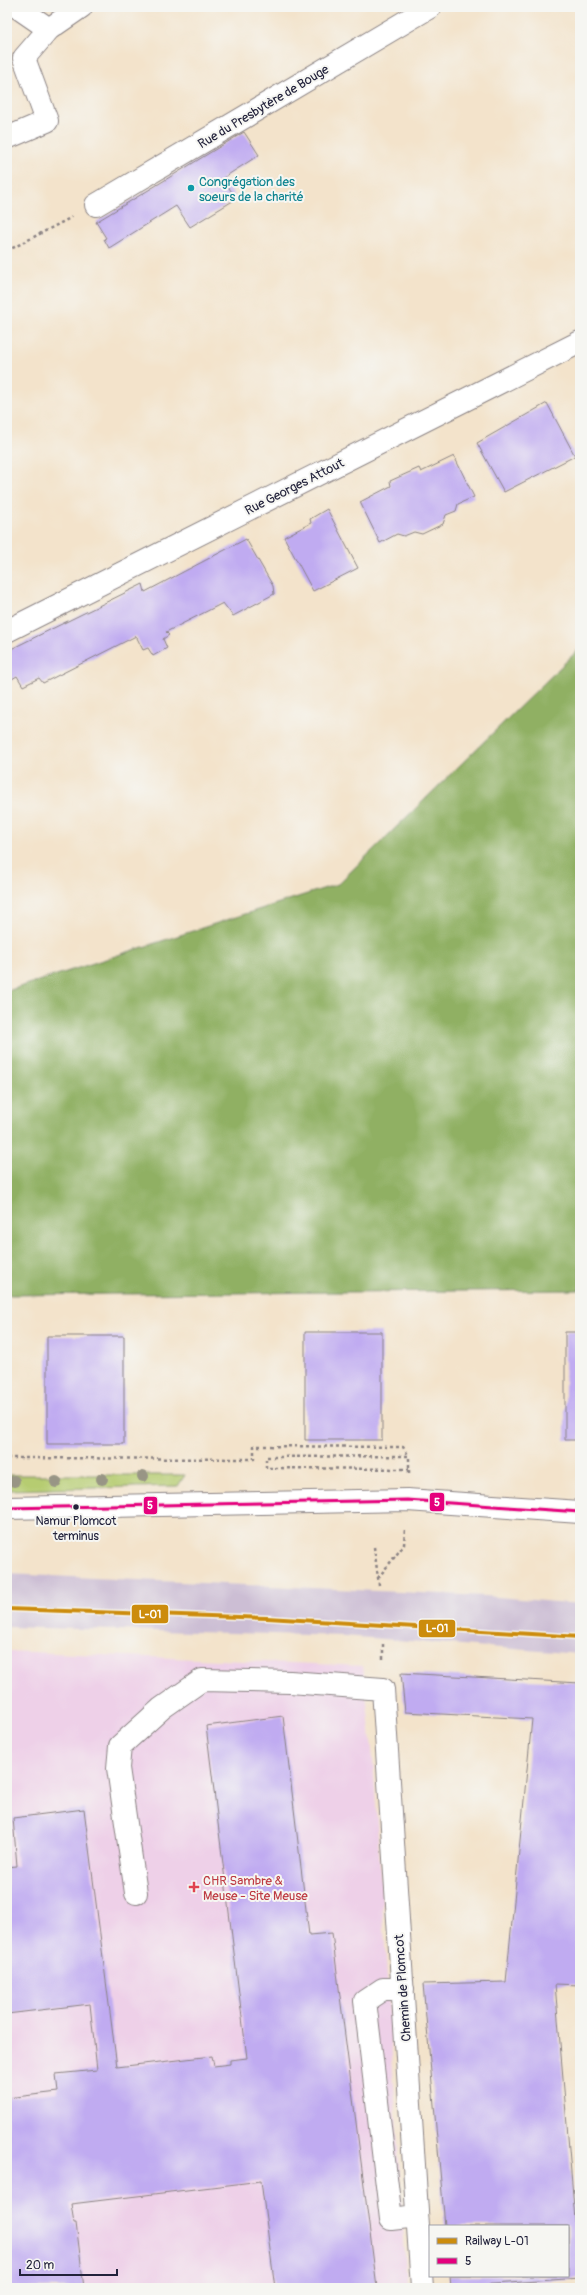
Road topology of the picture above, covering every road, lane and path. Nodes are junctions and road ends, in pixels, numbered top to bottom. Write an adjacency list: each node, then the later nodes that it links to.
1 (17, 7): 4 (street)
2 (81, 7): 4 (street)
3 (430, 7): 6 (street, Rue du Presbytère de Bouge)
4 (49, 29): 5 (street)
5 (7, 138)
6 (96, 205): 7 (path)
7 (7, 251)
8 (580, 342): 9 (street, Rue Georges Attout)
9 (7, 631)
10 (409, 1456): 11 (path); 12 (path); 12 (path)
11 (7, 1458)
12 (409, 1469): 13 (path)
13 (407, 1500): 14 (street); 15 (street)
14 (7, 1508)
15 (580, 1512)
16 (404, 1545): 18 (path)
17 (374, 1547): 18 (path)
18 (378, 1578): 19 (path)
19 (379, 1585)
20 (136, 1893): 21 (street, Chemin de Plomcot)
21 (403, 1989): 22 (street, Chemin de Plomcot); 22 (street)
22 (417, 2216): 23 (street, Chemin de Plomcot)
23 (422, 2288)

